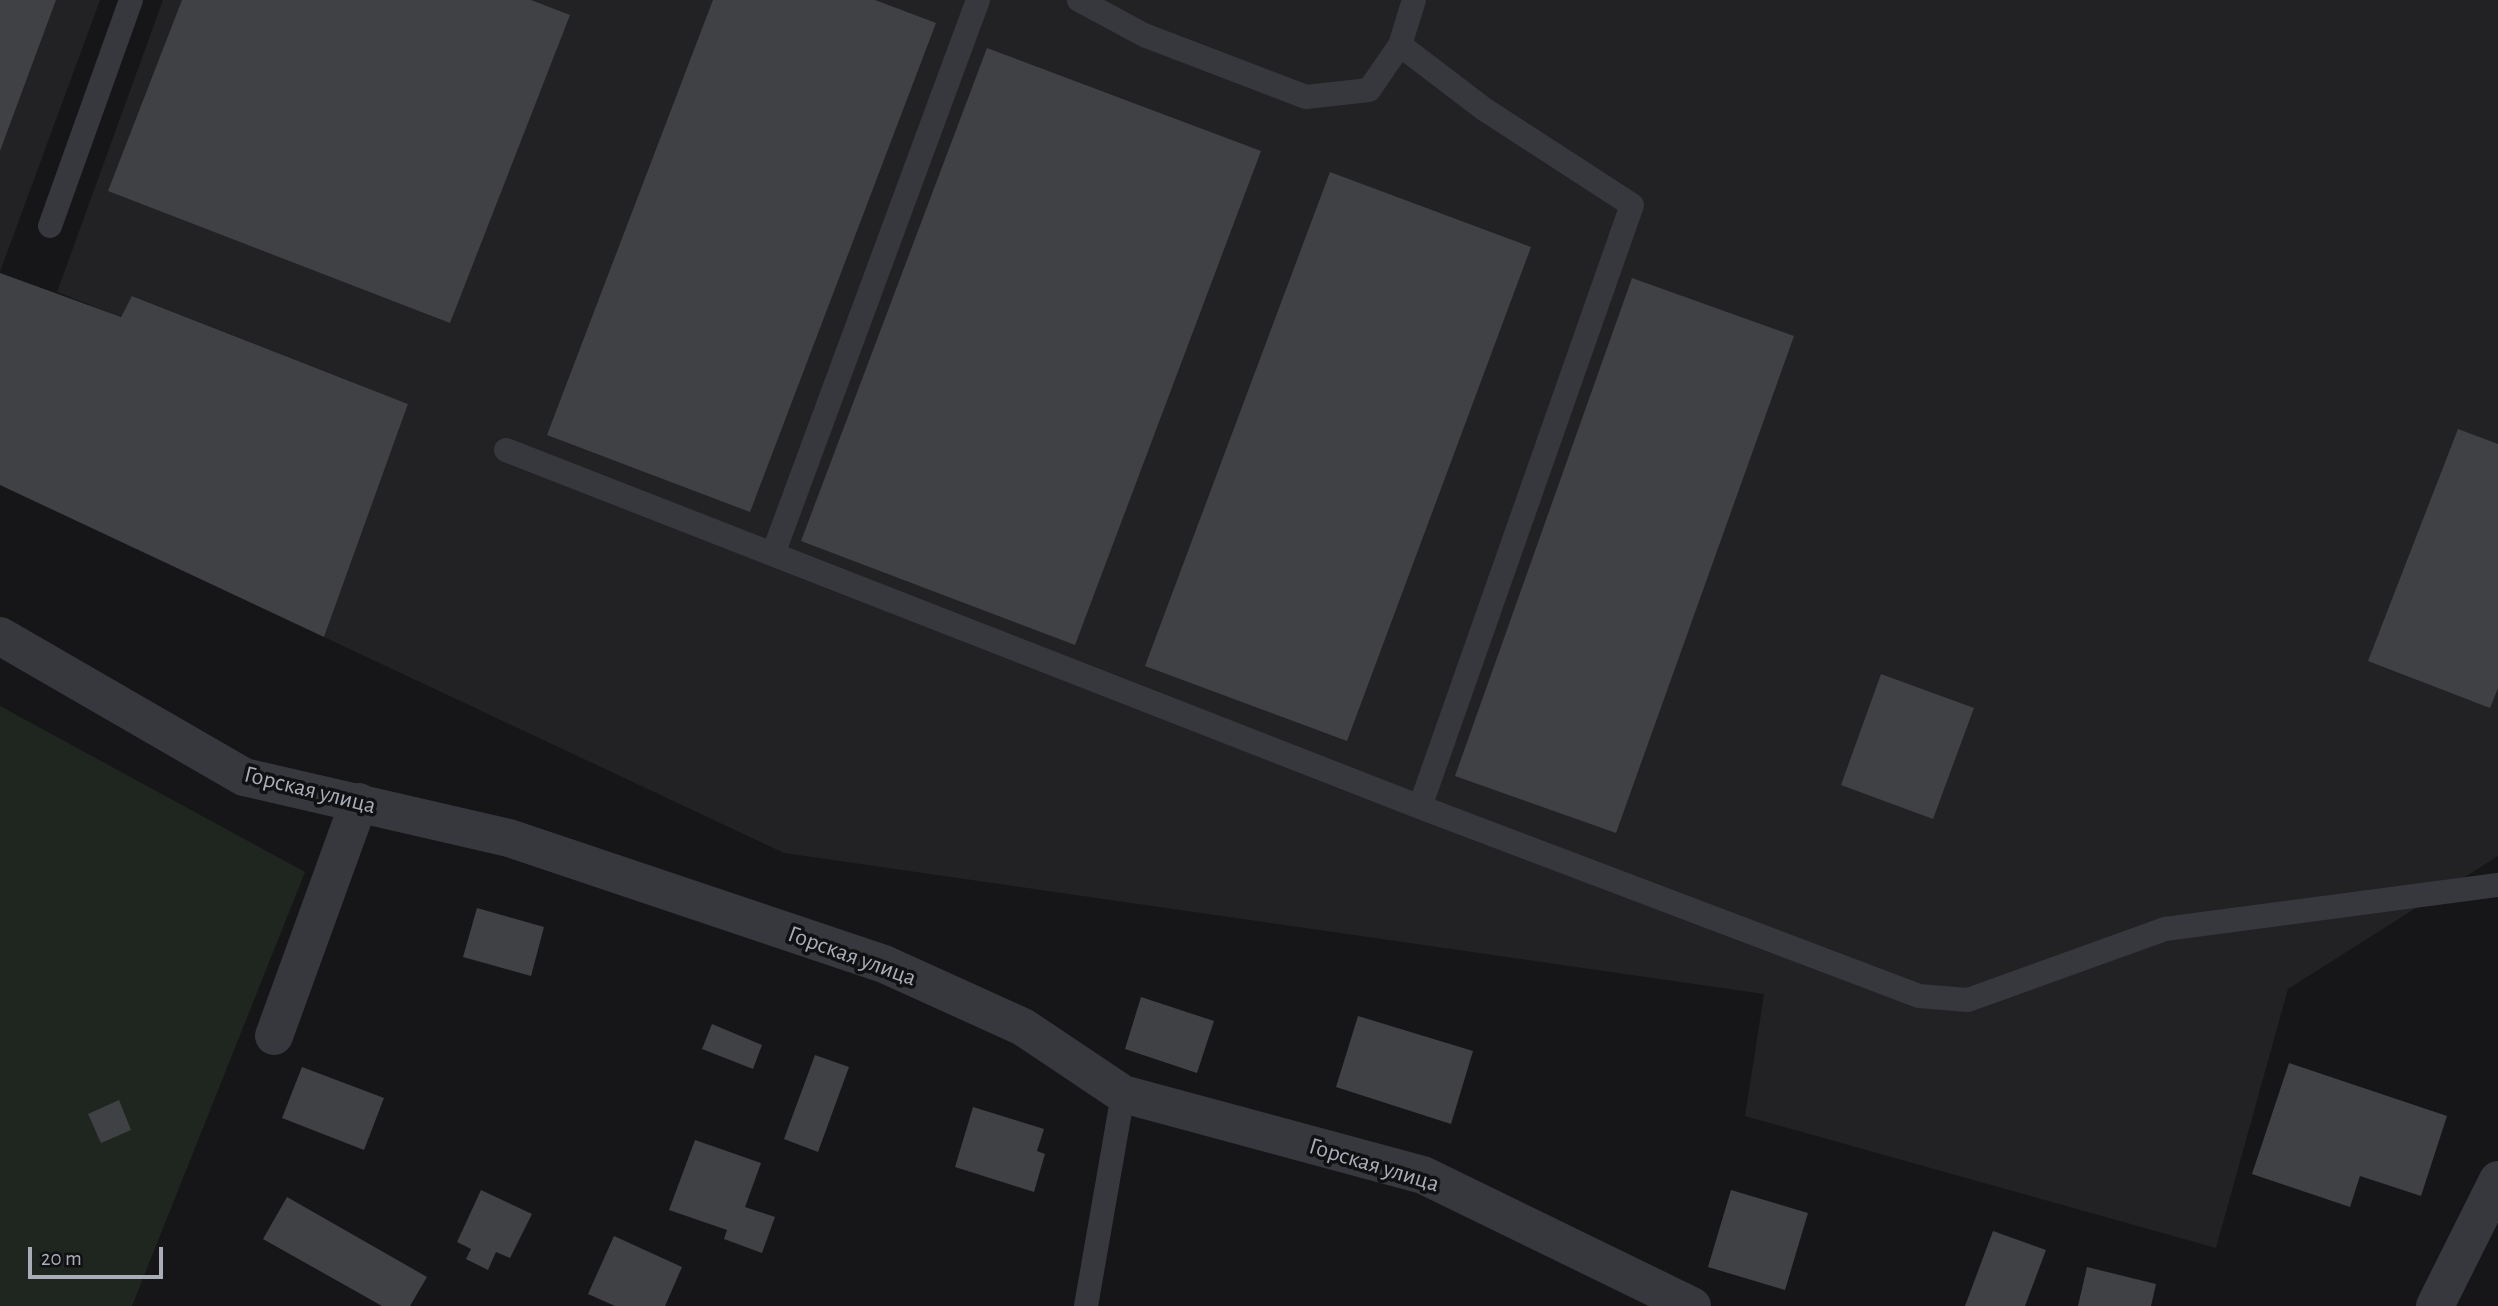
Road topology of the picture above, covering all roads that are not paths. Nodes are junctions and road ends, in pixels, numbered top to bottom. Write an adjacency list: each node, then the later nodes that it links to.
1 (131, 0): 6 (lane)
2 (978, 0): 8 (lane)
3 (1079, 0): 5 (lane)
4 (1415, 0): 5 (lane)
5 (1400, 45): 11 (lane)
6 (50, 226)
7 (506, 450): 8 (lane)
8 (773, 554): 11 (lane)
9 (0, 636): 10 (street, Горская улица)
10 (359, 802): 13 (street); 14 (street, Горская улица)
11 (1420, 807): 12 (lane)
12 (2498, 885)
13 (274, 1036)
14 (1123, 1094): 16 (lane); 17 (street, Горская улица)
15 (2498, 1180): 18 (street)
16 (1086, 1306)
17 (1692, 1306)
18 (2435, 1306)

